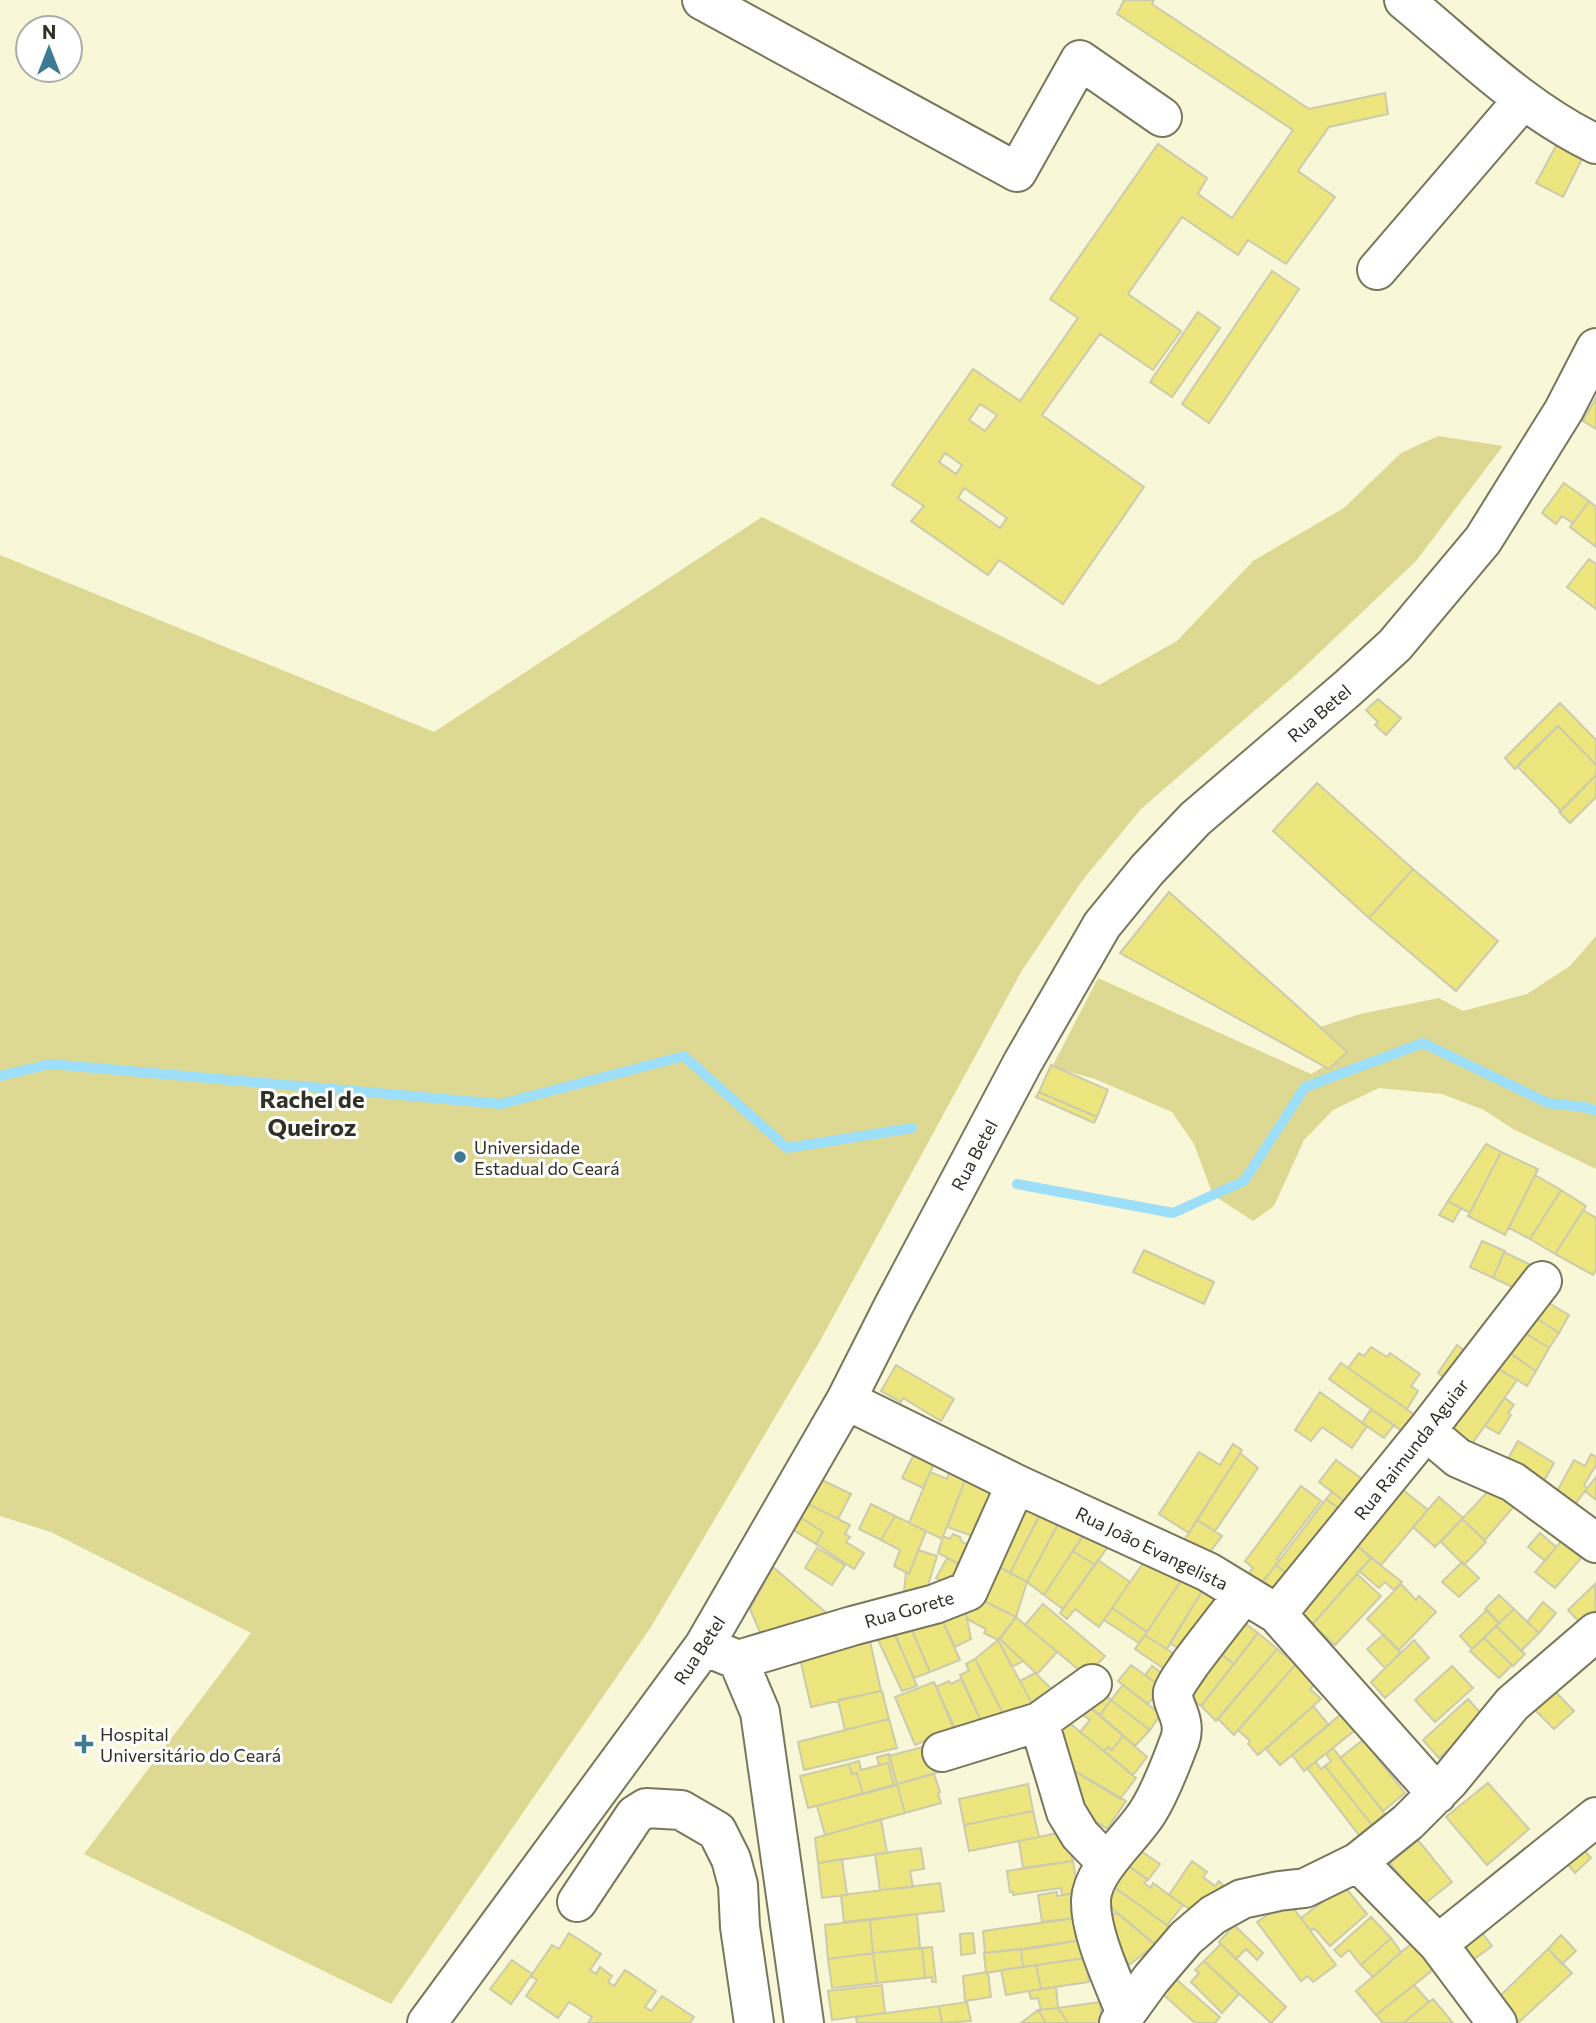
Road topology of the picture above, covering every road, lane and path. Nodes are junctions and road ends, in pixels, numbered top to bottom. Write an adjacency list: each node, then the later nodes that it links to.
1 (702, 0): 4 (street)
2 (1404, 0): 3 (street)
3 (1523, 100): 5 (street); 6 (street)
4 (1162, 117)
5 (1596, 144)
6 (1377, 270)
7 (1596, 348): 9 (street, Rua Betel)
8 (1542, 1281): 10 (street, Rua Raimunda Aguiar)
9 (846, 1400): 11 (street, Rua João Evangelista); 16 (street, Rua Betel)
10 (1426, 1431): 12 (street); 14 (street, Rua Raimunda Aguiar)
11 (1016, 1483): 13 (street, Rua João Evangelista); 16 (street, Rua Gorete)
12 (1596, 1543)
13 (1244, 1594): 14 (street, Rua João Evangelista); 25 (street)
14 (1277, 1614): 21 (street, Rua João Evangelista)
15 (1596, 1632): 21 (street)
16 (721, 1653): 20 (street, Rua Betel); 31 (street)
17 (1092, 1684): 18 (street)
18 (1040, 1722): 19 (street); 25 (street)
19 (942, 1752)
20 (619, 1763): 22 (street); 29 (street, Rua Betel)
21 (1437, 1794): 24 (street)
22 (657, 1808): 26 (street); 30 (street)
23 (1596, 1817): 27 (street)
24 (1358, 1862): 27 (street); 28 (street)
25 (1107, 1863): 28 (street)
26 (577, 1902)
27 (1437, 1944): 32 (street)
28 (1123, 2018)
29 (427, 2023)
30 (754, 2023)
31 (804, 2023)
32 (1497, 2023)

